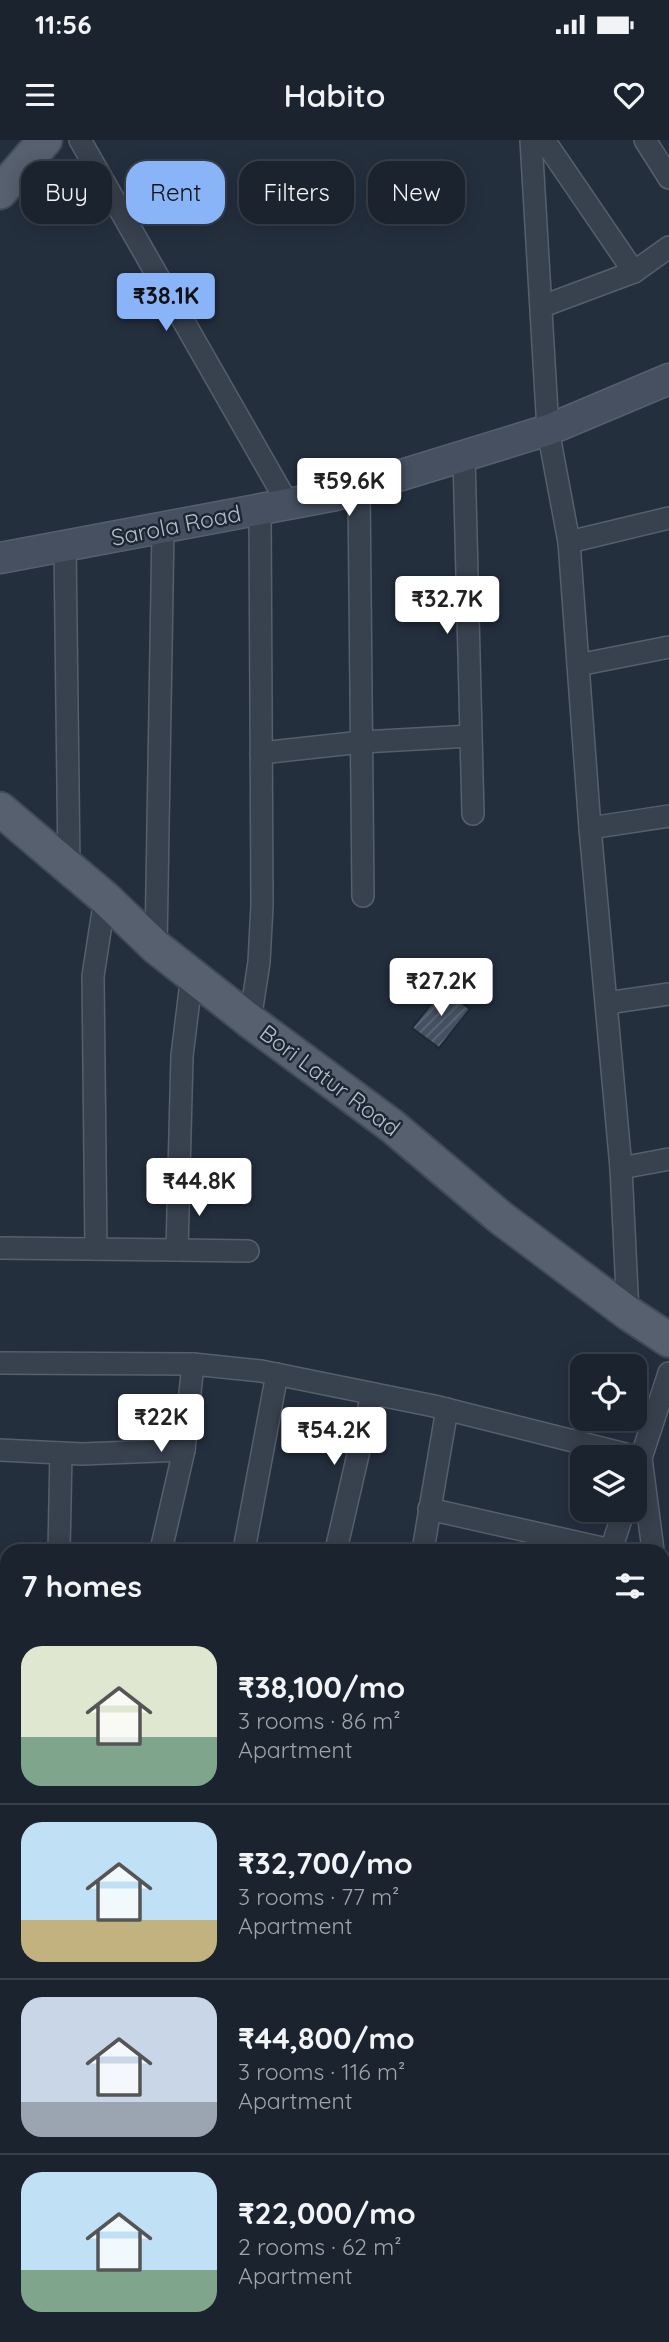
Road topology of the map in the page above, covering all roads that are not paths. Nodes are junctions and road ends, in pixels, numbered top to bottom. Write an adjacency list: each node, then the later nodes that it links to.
1 (19, 140): 7 (main road)
2 (45, 140): 9 (main road)
3 (80, 140): 17 (street)
4 (531, 140): 12 (street)
5 (544, 140): 11 (street)
6 (645, 140): 8 (street)
7 (0, 162)
8 (669, 178)
9 (0, 192)
10 (669, 247): 11 (street)
11 (634, 272): 12 (street)
12 (542, 306): 14 (street)
13 (669, 379): 14 (main road, Sarola Road)
14 (548, 430): 15 (main road, Sarola Road); 20 (street)
15 (464, 456): 16 (main road, Sarola Road); 25 (street)
16 (359, 488): 17 (main road, Sarola Road); 26 (street)
17 (274, 507): 19 (main road, Sarola Road); 27 (street)
18 (669, 518): 20 (street)
19 (163, 528): 21 (main road, Sarola Road); 36 (street)
20 (569, 542): 24 (street)
21 (65, 546): 22 (main road, Sarola Road); 33 (street)
22 (0, 558)
23 (669, 647): 24 (street)
24 (578, 665): 32 (street)
25 (471, 736): 26 (street); 29 (street)
26 (362, 742): 27 (street); 34 (street)
27 (261, 753): 40 (street)
28 (0, 809): 31 (street); 33 (main road, Bori Latur Road)
29 (473, 814)
30 (669, 817): 32 (street)
31 (0, 819)
32 (590, 828): 39 (street)
33 (69, 867): 35 (main road, Bori Latur Road)
34 (363, 895)
35 (105, 898): 36 (main road, Bori Latur Road); 44 (street)
36 (156, 947): 37 (main road, Bori Latur Road)
37 (192, 974): 40 (main road, Bori Latur Road); 45 (street)
38 (669, 994): 39 (street)
39 (607, 1003): 42 (street)
40 (250, 1021): 47 (main road, Bori Latur Road)
41 (669, 1159): 42 (street)
42 (621, 1168): 47 (street)
43 (0, 1248): 44 (street)
44 (96, 1249): 45 (street)
45 (177, 1250): 46 (street)
46 (248, 1251)
47 (628, 1314): 48 (main road, Bori Latur Road)
48 (669, 1340)
49 (0, 1363): 50 (street)
50 (193, 1364): 52 (street); 58 (street)
51 (669, 1373): 55 (street)
52 (276, 1374): 53 (street); 65 (street)
53 (372, 1394): 54 (street); 66 (street)
54 (447, 1409): 56 (street); 60 (street)
55 (645, 1445)
56 (570, 1446)
57 (0, 1450): 59 (street)
58 (184, 1450): 59 (street); 64 (street)
59 (61, 1453): 63 (street)
60 (429, 1509): 67 (street); 68 (street)
61 (647, 1517): 70 (street)
62 (620, 1522): 69 (street)
63 (59, 1544)
64 (162, 1544)
65 (245, 1544)
66 (337, 1544)
67 (424, 1544)
68 (584, 1544)
69 (613, 1544)
70 (652, 1544)

